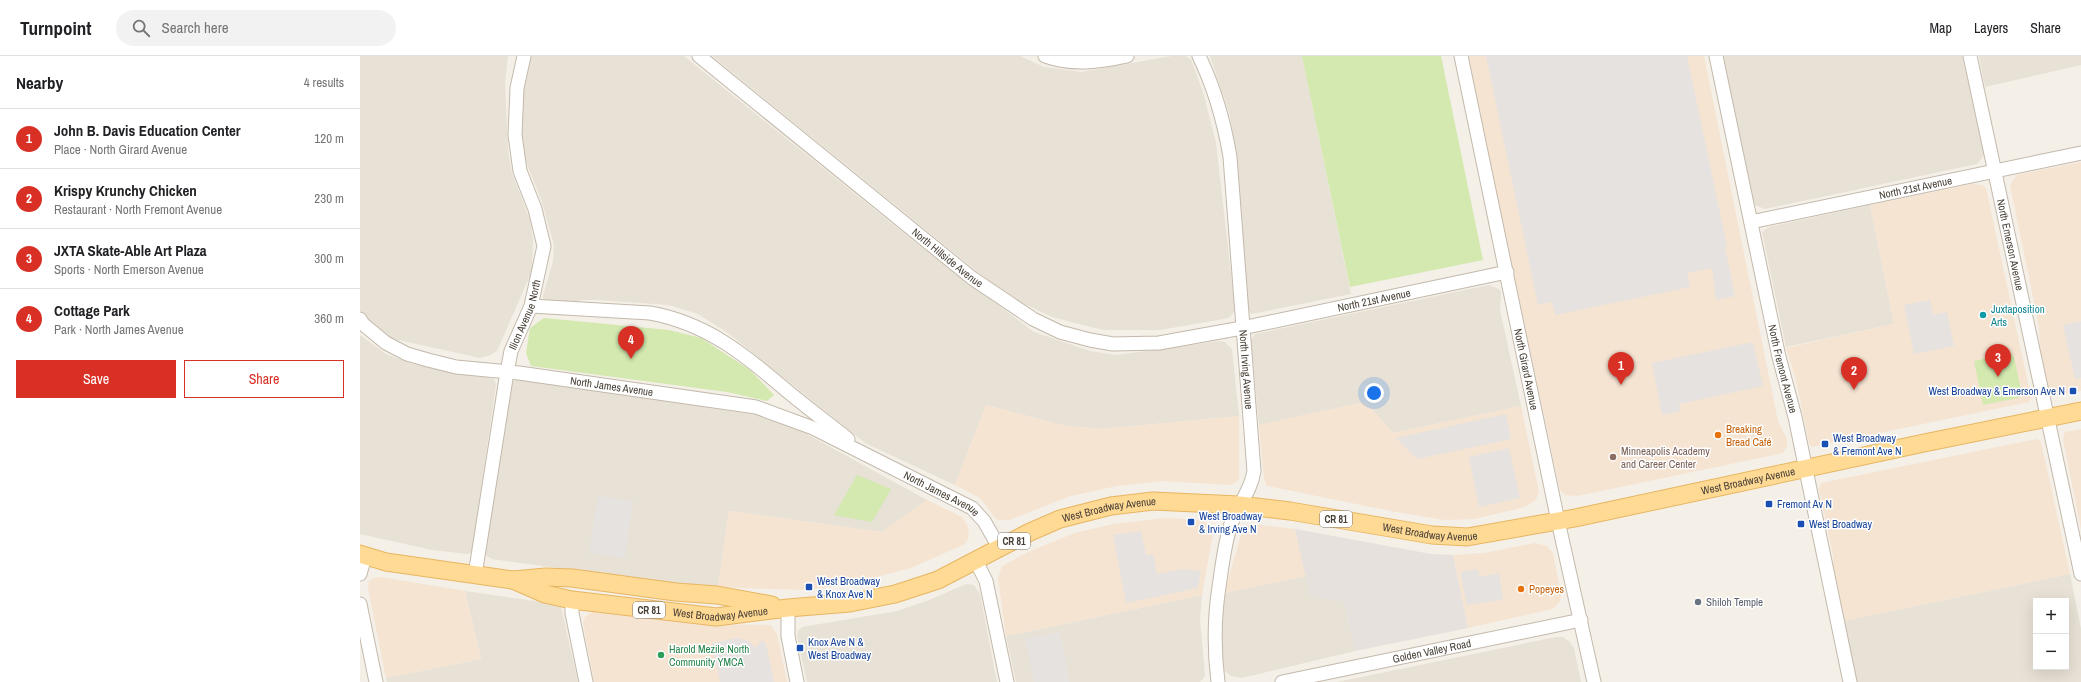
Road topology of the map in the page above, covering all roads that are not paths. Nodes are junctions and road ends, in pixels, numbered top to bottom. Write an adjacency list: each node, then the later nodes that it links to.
1 (524, 56): 13 (street, Ilion Avenue North)
2 (699, 56): 15 (street, North Hillside Avenue)
3 (1045, 56): 4 (street)
4 (1127, 56)
5 (1199, 56): 15 (street, North Irving Avenue)
6 (1461, 56): 12 (street, North Girard Avenue)
7 (1716, 56): 11 (street, North Fremont Avenue)
8 (1970, 56): 10 (street, North Emerson Avenue)
9 (2081, 153): 10 (street, North 21st Avenue)
10 (1995, 170): 11 (street, North 21st Avenue); 18 (street, North Emerson Avenue)
11 (1750, 222): 20 (street, North Fremont Avenue)
12 (1507, 272): 15 (street, North 21st Avenue); 22 (street, North Girard Avenue)
13 (531, 306): 16 (street, Ilion Avenue North); 19 (street, North James Avenue)
14 (360, 319): 16 (street, North James Avenue)
15 (1242, 328): 21 (street, North Irving Avenue)
16 (506, 372): 19 (street, North James Avenue); 28 (street, Ilion Avenue North)
17 (2081, 411): 18 (main road, West Broadway Avenue / CR 81)
18 (2048, 418): 20 (main road, West Broadway Avenue / CR 81); 27 (street, North Emerson Avenue)
19 (868, 455): 23 (street, North James Avenue)
20 (1806, 468): 22 (main road, West Broadway Avenue / CR 81); 41 (street, North Fremont Avenue)
21 (1239, 505): 22 (main road, West Broadway Avenue / CR 81); 23 (main road, West Broadway Avenue / CR 81); 38 (street, North Irving Avenue)
22 (1558, 521): 33 (street, North Girard Avenue)
23 (1000, 548): 25 (main road, West Broadway Avenue / CR 81)
24 (363, 555): 26 (street); 28 (main road, West Broadway Avenue / CR 81)
25 (976, 561): 32 (main road, West Broadway Avenue / CR 81); 37 (street)
26 (360, 574)
27 (2081, 574)
28 (475, 575): 29 (main road, West Broadway Avenue / CR 81)
29 (513, 580): 30 (main road, West Broadway Avenue / CR 81); 32 (main road, West Broadway Avenue / CR 81)
30 (572, 600): 32 (main road, West Broadway Avenue / CR 81); 35 (street)
31 (360, 604): 34 (street)
32 (788, 608): 36 (street)
33 (1581, 620): 39 (street, Golden Valley Road); 40 (street, North Girard Avenue)
34 (376, 682)
35 (586, 682)
36 (798, 682)
37 (1007, 682)
38 (1218, 682)
39 (1282, 682)
40 (1594, 682)
41 (1850, 682)

